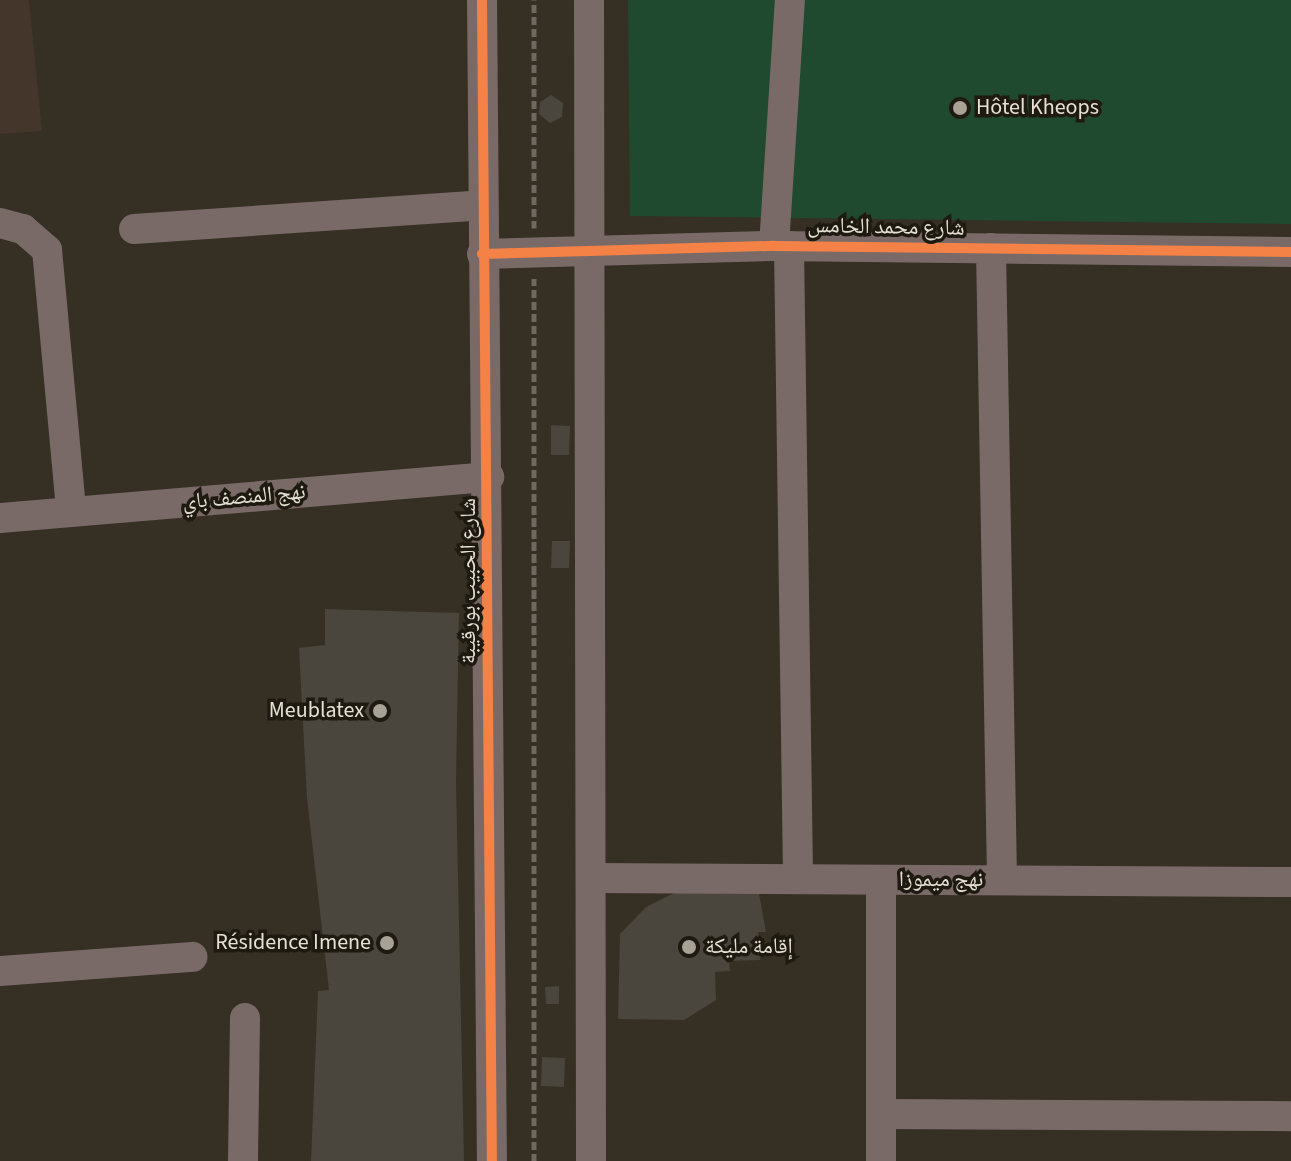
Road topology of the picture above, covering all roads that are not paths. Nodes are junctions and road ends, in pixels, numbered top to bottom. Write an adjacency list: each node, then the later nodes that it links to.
1 (482, 0): 4 (street, شارع الحبيب بورقيبة)
2 (589, 0): 9 (street)
3 (790, 0): 7 (street)
4 (482, 205): 6 (street); 11 (street, شارع الحبيب بورقيبة)
5 (0, 223): 13 (street)
6 (134, 229)
7 (781, 246): 8 (street, شارع محمد الخامس); 9 (street, شارع محمد الخامس); 16 (street)
8 (991, 248): 10 (street, شارع محمد الخامس); 18 (street)
9 (589, 250): 11 (street, شارع محمد الخامس); 15 (street)
10 (1291, 252)
11 (482, 254): 12 (street, شارع الحبيب بورقيبة)
12 (489, 477): 13 (street, نهج المنصف باي); 26 (street, شارع الحبيب بورقيبة)
13 (71, 511): 14 (street, نهج المنصف باي)
14 (0, 518)
15 (591, 878): 16 (street, نهج ميموزا); 27 (street)
16 (798, 878): 17 (street, نهج ميموزا)
17 (881, 880): 18 (street, نهج ميموزا); 23 (street)
18 (1002, 880): 19 (street, نهج ميموزا)
19 (1291, 882)
20 (192, 957): 21 (street)
21 (0, 971)
22 (245, 1018): 25 (street)
23 (882, 1114): 24 (street); 28 (street)
24 (1291, 1116)
25 (243, 1161)
26 (492, 1161)
27 (591, 1161)
28 (881, 1161)

